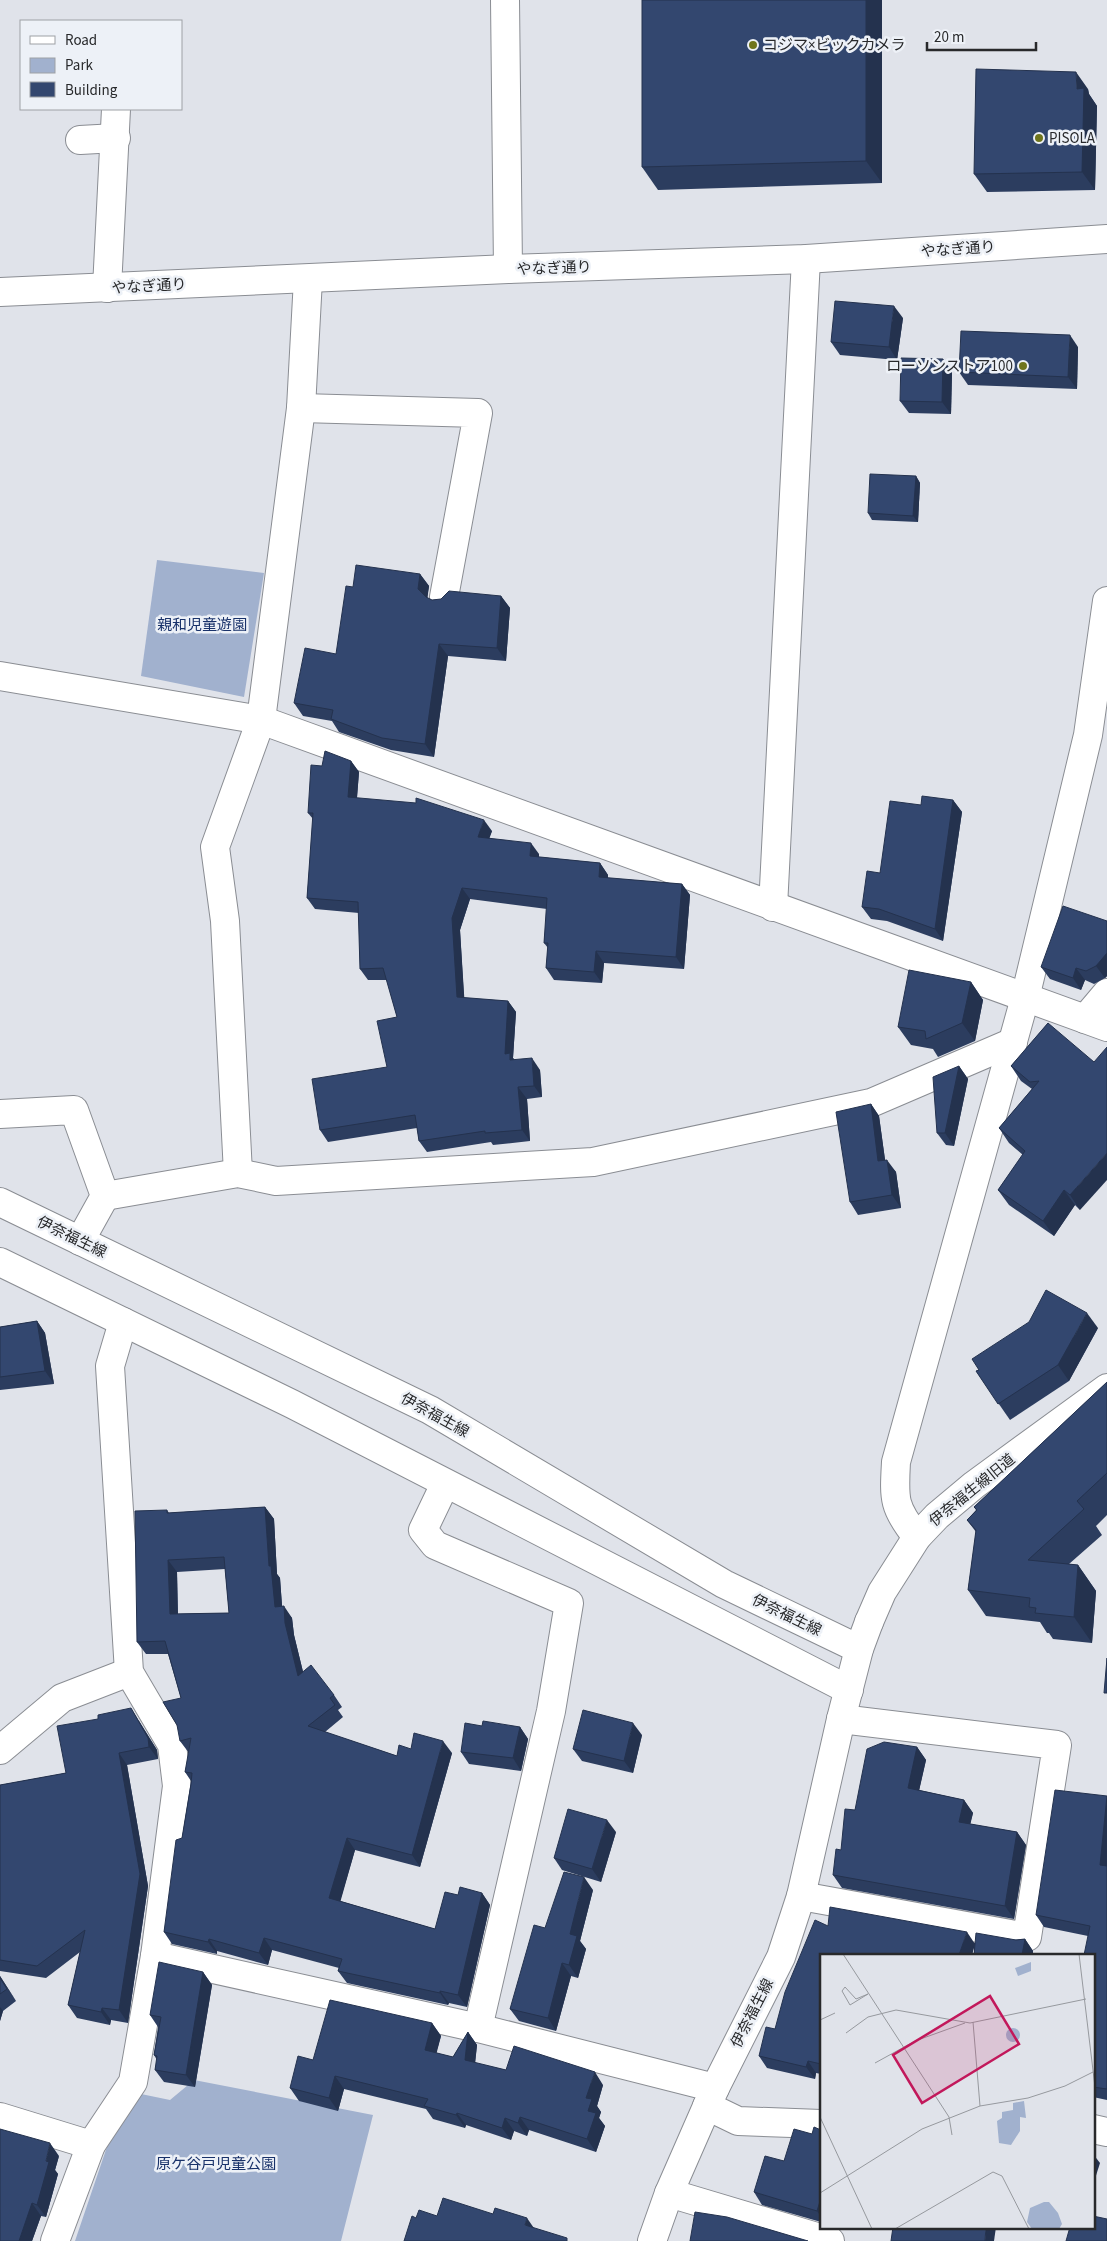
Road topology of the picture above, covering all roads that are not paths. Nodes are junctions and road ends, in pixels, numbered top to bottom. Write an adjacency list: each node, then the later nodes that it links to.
1 (505, 0): 7 (street)
2 (116, 110): 3 (street)
3 (116, 138): 4 (street); 9 (street)
4 (80, 140)
5 (1107, 239): 6 (street, やなぎ通り)
6 (806, 259): 7 (street, やなぎ通り); 16 (street)
7 (508, 269): 8 (street, やなぎ通り)
8 (308, 279): 9 (street, やなぎ通り); 11 (street)
9 (107, 288): 10 (street, やなぎ通り)
10 (0, 292)
11 (301, 408): 12 (street); 15 (street)
12 (444, 598)
13 (1107, 601): 18 (street)
14 (0, 676): 15 (street)
15 (261, 720): 16 (street); 22 (street)
16 (774, 907): 18 (street)
17 (1107, 993): 19 (street)
18 (1025, 998): 19 (street); 20 (street)
19 (1096, 1023)
20 (1013, 1042): 22 (street); 30 (street)
21 (0, 1114): 23 (street)
22 (238, 1173): 23 (street)
23 (105, 1196): 25 (street)
24 (0, 1202): 25 (street, 伊奈福生線)
25 (80, 1241): 32 (street, 伊奈福生線)
26 (0, 1262): 27 (street)
27 (123, 1322): 29 (street); 33 (street)
28 (1107, 1388): 30 (street, 伊奈福生線旧道)
29 (445, 1484): 34 (street); 39 (street)
30 (917, 1537): 31 (street, 伊奈福生線旧道)
31 (869, 1622): 32 (street, 伊奈福生線)
32 (859, 1649): 34 (street, 伊奈福生線)
33 (129, 1672): 36 (street); 38 (street)
34 (849, 1690): 35 (street, 伊奈福生線)
35 (841, 1719): 37 (street, 伊奈福生線); 37 (street)
36 (0, 1750)
37 (802, 1896): 40 (street, 伊奈福生線)
38 (155, 1956): 39 (street); 45 (street)
39 (478, 2028): 40 (street)
40 (711, 2097): 42 (street); 46 (street, 伊奈福生線)
41 (0, 2116): 45 (street)
42 (820, 2124)
43 (1094, 2129): 44 (street)
44 (1107, 2132)
45 (91, 2145): 47 (street)
46 (669, 2193): 48 (street, 伊奈福生線); 49 (street)
47 (55, 2241)
48 (652, 2241)
49 (830, 2241)

